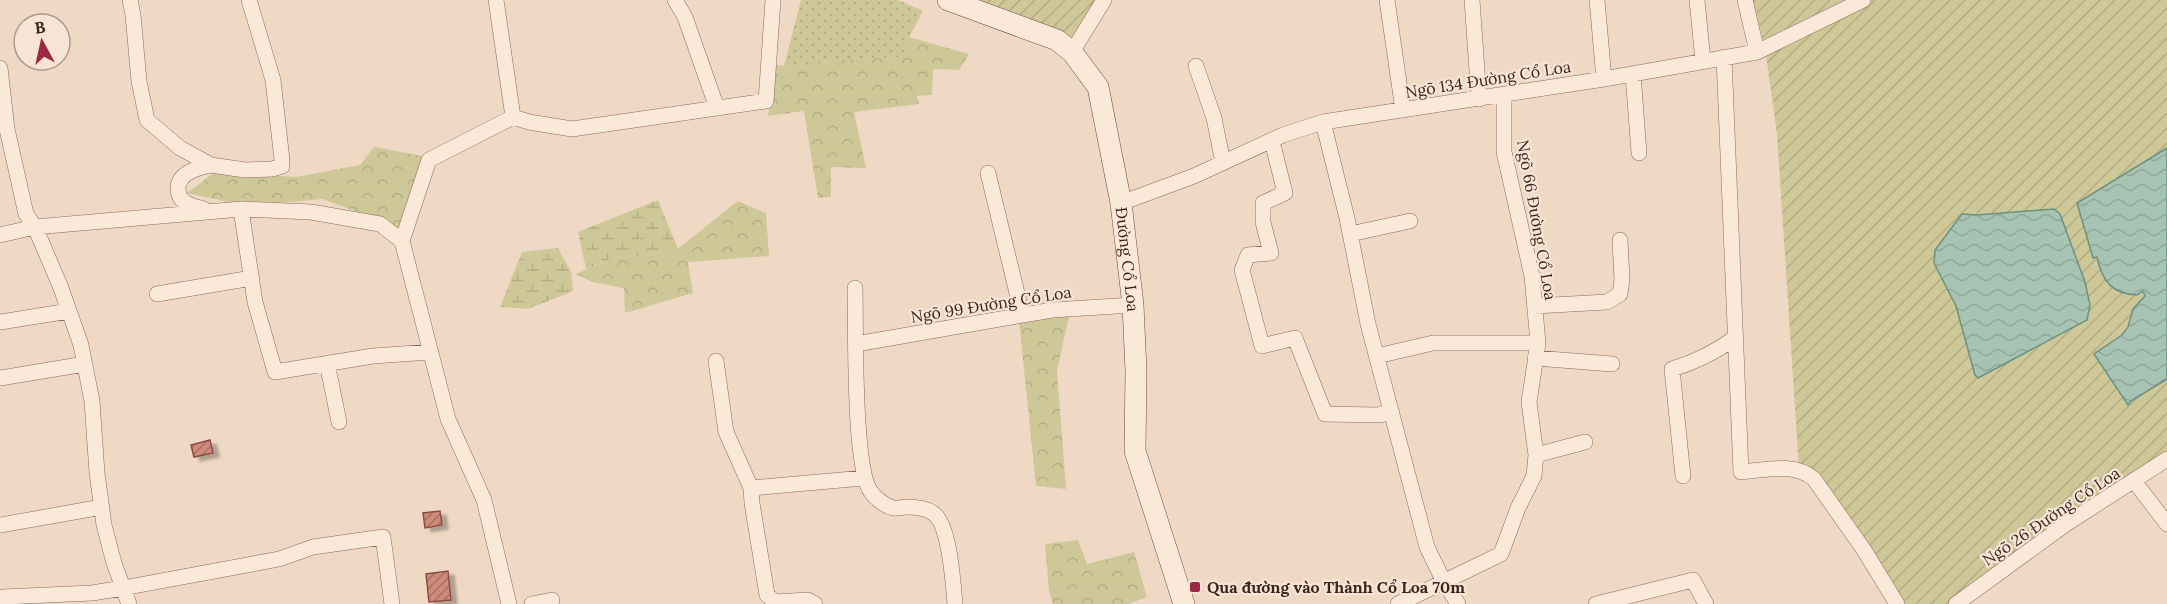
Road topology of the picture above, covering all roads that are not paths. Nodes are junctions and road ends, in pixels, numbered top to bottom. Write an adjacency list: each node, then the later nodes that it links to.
1 (130, 0): 32 (street)
2 (249, 0): 32 (street)
3 (496, 0): 26 (street)
4 (675, 0): 24 (street)
5 (773, 0): 24 (street)
6 (948, 0): 14 (street, Đường Cổ Loa)
7 (1104, 0): 14 (street)
8 (1387, 0): 25 (street)
9 (1472, 0): 23 (street)
10 (1597, 0): 21 (street)
11 (1697, 0): 17 (street)
12 (1745, 0): 15 (street)
13 (1863, 0): 15 (street, Ngõ 134 Đường Cổ Loa)
14 (1072, 52): 34 (street, Đường Cổ Loa)
15 (1758, 52): 16 (street, Ngõ 134 Đường Cổ Loa)
16 (1724, 57): 17 (street, Ngõ 134 Đường Cổ Loa); 51 (street)
17 (1703, 61): 20 (street, Ngõ 134 Đường Cổ Loa)
18 (1197, 66): 31 (street)
19 (0, 68): 29 (street)
20 (1633, 74): 21 (street, Ngõ 134 Đường Cổ Loa); 30 (street)
21 (1604, 79): 22 (street, Ngõ 134 Đường Cổ Loa)
22 (1504, 94): 23 (street, Ngõ 134 Đường Cổ Loa); 47 (street, Ngõ 66 Đường Cổ Loa)
23 (1479, 99): 25 (street, Ngõ 134 Đường Cổ Loa)
24 (717, 108): 26 (street)
25 (1403, 110): 27 (street, Ngõ 134 Đường Cổ Loa)
26 (513, 117): 41 (street)
27 (1323, 123): 28 (street, Ngõ 134 Đường Cổ Loa); 39 (street)
28 (1272, 141): 31 (street, Ngõ 134 Đường Cổ Loa); 61 (street)
29 (5, 147): 38 (street)
30 (1639, 153)
31 (1223, 163): 34 (street, Ngõ 134 Đường Cổ Loa)
32 (210, 165): 36 (street)
33 (988, 173): 49 (street)
34 (1121, 203): 46 (street, Đường Cổ Loa)
35 (241, 209): 36 (street); 41 (street); 43 (street)
36 (212, 212): 38 (street)
37 (1410, 220): 39 (street)
38 (35, 227): 40 (street); 48 (street)
39 (1350, 234): 55 (street)
40 (0, 235)
41 (402, 240): 54 (street)
42 (1620, 240): 47 (street)
43 (252, 278): 45 (street); 57 (street)
44 (855, 288): 52 (street)
45 (157, 294)
46 (1133, 305): 49 (street, Ngõ 99 Đường Cổ Loa); 83 (street, Đường Cổ Loa)
47 (1535, 306): 53 (street, Ngõ 66 Đường Cổ Loa)
48 (69, 311): 50 (street); 58 (street)
49 (1022, 314): 52 (street, Ngõ 99 Đường Cổ Loa)
50 (0, 322)
51 (1736, 337): 66 (street); 88 (street)
52 (856, 344): 67 (street)
53 (1536, 351): 55 (street); 59 (street); 64 (street, Ngõ 66 Đường Cổ Loa)
54 (430, 352): 57 (street); 79 (street)
55 (1377, 356): 61 (street)
56 (716, 361): 69 (street)
57 (327, 363): 62 (street)
58 (85, 364): 60 (street); 70 (street)
59 (1612, 364)
60 (0, 378)
61 (1392, 413): 73 (street)
62 (339, 422)
63 (1585, 442): 64 (street)
64 (1536, 455): 73 (street, Ngõ 66 Đường Cổ Loa)
65 (2167, 459): 68 (street, Ngõ 26 Đường Cổ Loa)
66 (1683, 476)
67 (864, 478): 69 (street); 82 (street)
68 (2134, 481): 71 (street); 89 (street, Ngõ 26 Đường Cổ Loa)
69 (751, 488): 81 (street)
70 (102, 507): 72 (street); 74 (street)
71 (2167, 524)
72 (0, 525)
73 (1443, 580): 84 (street, Ngõ 66 Đường Cổ Loa); 85 (street)
74 (123, 588): 76 (street); 77 (street); 78 (street)
75 (552, 600): 80 (street)
76 (4, 604)
77 (129, 604)
78 (392, 604)
79 (509, 604)
80 (532, 604)
81 (815, 604)
82 (955, 604)
83 (1184, 604)
84 (1398, 604)
85 (1458, 604)
86 (1596, 604): 87 (street)
87 (1706, 604)
88 (1897, 604)
89 (1956, 604)

